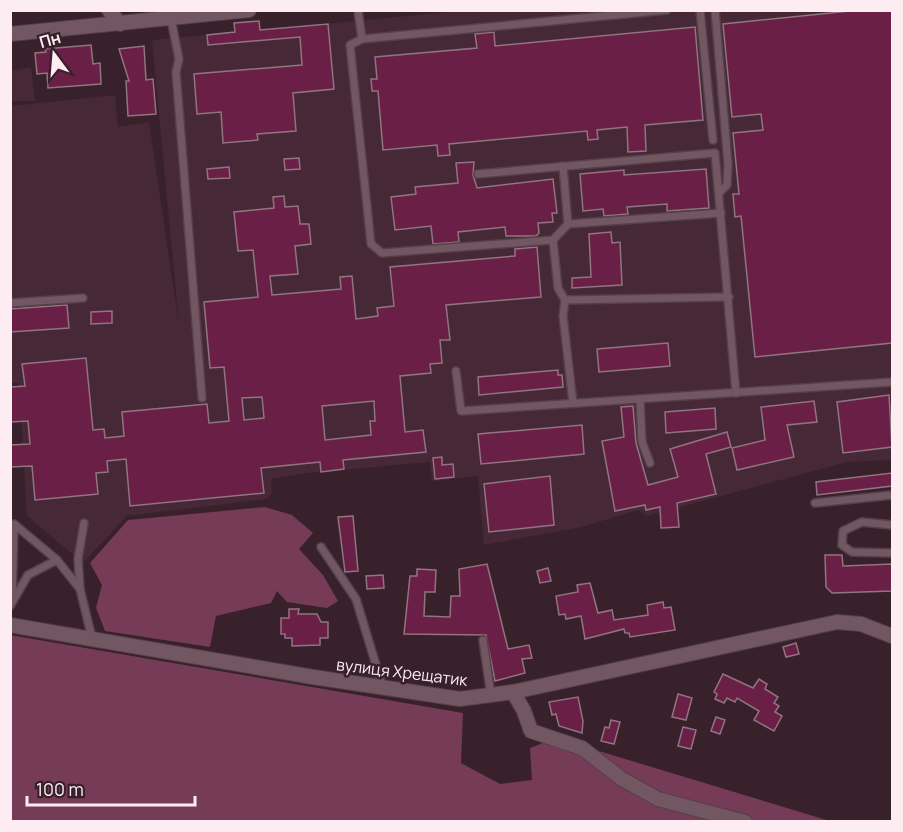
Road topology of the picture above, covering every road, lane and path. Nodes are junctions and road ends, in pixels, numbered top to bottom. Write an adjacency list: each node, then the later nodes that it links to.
1 (109, 10): 8 (street)
2 (249, 10): 7 (street)
3 (358, 10): 10 (lane)
4 (667, 10): 10 (lane)
5 (700, 10): 11 (lane)
6 (715, 10): 14 (lane)
7 (171, 19): 8 (street); 25 (lane)
8 (120, 24): 9 (street)
9 (10, 34)
10 (362, 39): 17 (lane)
11 (713, 140)
12 (563, 166): 13 (lane); 14 (lane); 16 (lane)
13 (478, 174)
14 (719, 193): 15 (lane)
15 (721, 213): 16 (lane); 18 (lane)
16 (568, 224): 17 (lane)
17 (553, 240): 20 (lane)
18 (729, 297): 20 (lane); 24 (lane)
19 (83, 298): 21 (lane)
20 (565, 300): 27 (lane)
21 (10, 303)
22 (456, 371): 27 (lane)
23 (892, 382): 24 (lane)
24 (736, 393): 26 (lane)
25 (202, 398)
26 (640, 399): 27 (lane); 28 (lane)
27 (573, 403)
28 (650, 463)
29 (892, 495): 30 (lane)
30 (815, 503)
31 (12, 520): 36 (lane); 38 (lane)
32 (84, 522): 37 (lane)
33 (892, 525): 35 (lane)
34 (321, 547): 43 (lane)
35 (892, 553)
36 (57, 560): 37 (lane); 38 (lane)
37 (80, 589): 41 (lane)
38 (11, 602)
39 (10, 625): 41 (street, вулиця Хрещатик)
40 (891, 632): 44 (street, вулиця Хрещатик)
41 (92, 638): 43 (street, вулиця Хрещатик)
42 (483, 640): 45 (lane)
43 (383, 688): 45 (street, вулиця Хрещатик)
44 (513, 692): 45 (street, вулиця Хрещатик); 46 (street)
45 (491, 696)
46 (745, 822)

